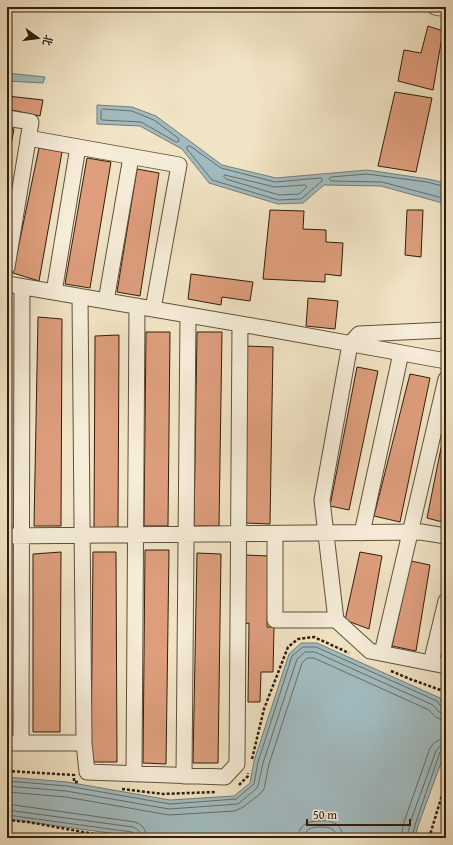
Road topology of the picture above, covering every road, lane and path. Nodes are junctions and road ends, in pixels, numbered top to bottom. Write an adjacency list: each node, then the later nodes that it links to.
1 (435, 7): 2 (street)
2 (446, 9)
3 (7, 118): 4 (street)
4 (28, 138): 5 (street); 7 (street)
5 (78, 147): 6 (street); 10 (street)
6 (131, 157): 12 (street); 14 (street)
7 (7, 267)
8 (7, 284): 9 (street)
9 (22, 287): 10 (street); 29 (street)
10 (54, 292): 11 (street)
11 (80, 297): 12 (street); 37 (street)
12 (106, 301): 13 (street)
13 (137, 306): 14 (street); 28 (street)
14 (153, 309): 15 (street)
15 (188, 315): 16 (street); 25 (street)
16 (240, 324): 18 (street); 26 (street)
17 (446, 330): 18 (street)
18 (350, 344): 19 (street); 23 (street)
19 (401, 353): 20 (street); 24 (street)
20 (446, 361)
21 (446, 379): 22 (street)
22 (410, 532): 24 (street); 30 (street); 33 (street)
23 (327, 533): 24 (street); 27 (street); 32 (street)
24 (362, 533)
25 (186, 534): 26 (street); 28 (street); 39 (street)
26 (239, 534): 27 (street); 39 (street)
27 (275, 534): 32 (street)
28 (136, 535): 29 (street); 38 (street)
29 (14, 536): 36 (street)
30 (446, 536)
31 (446, 601): 34 (street)
32 (336, 620): 33 (street)
33 (382, 653): 34 (street)
34 (431, 663): 35 (street)
35 (446, 666)
36 (14, 743): 37 (street)
37 (84, 743): 38 (street)
38 (134, 774): 39 (street)
39 (184, 776)
40 (446, 782): 46 (path)
41 (7, 820): 43 (path)
42 (320, 837): 44 (path); 45 (path)
43 (116, 838)
44 (248, 838)
45 (324, 838)
46 (429, 838)

